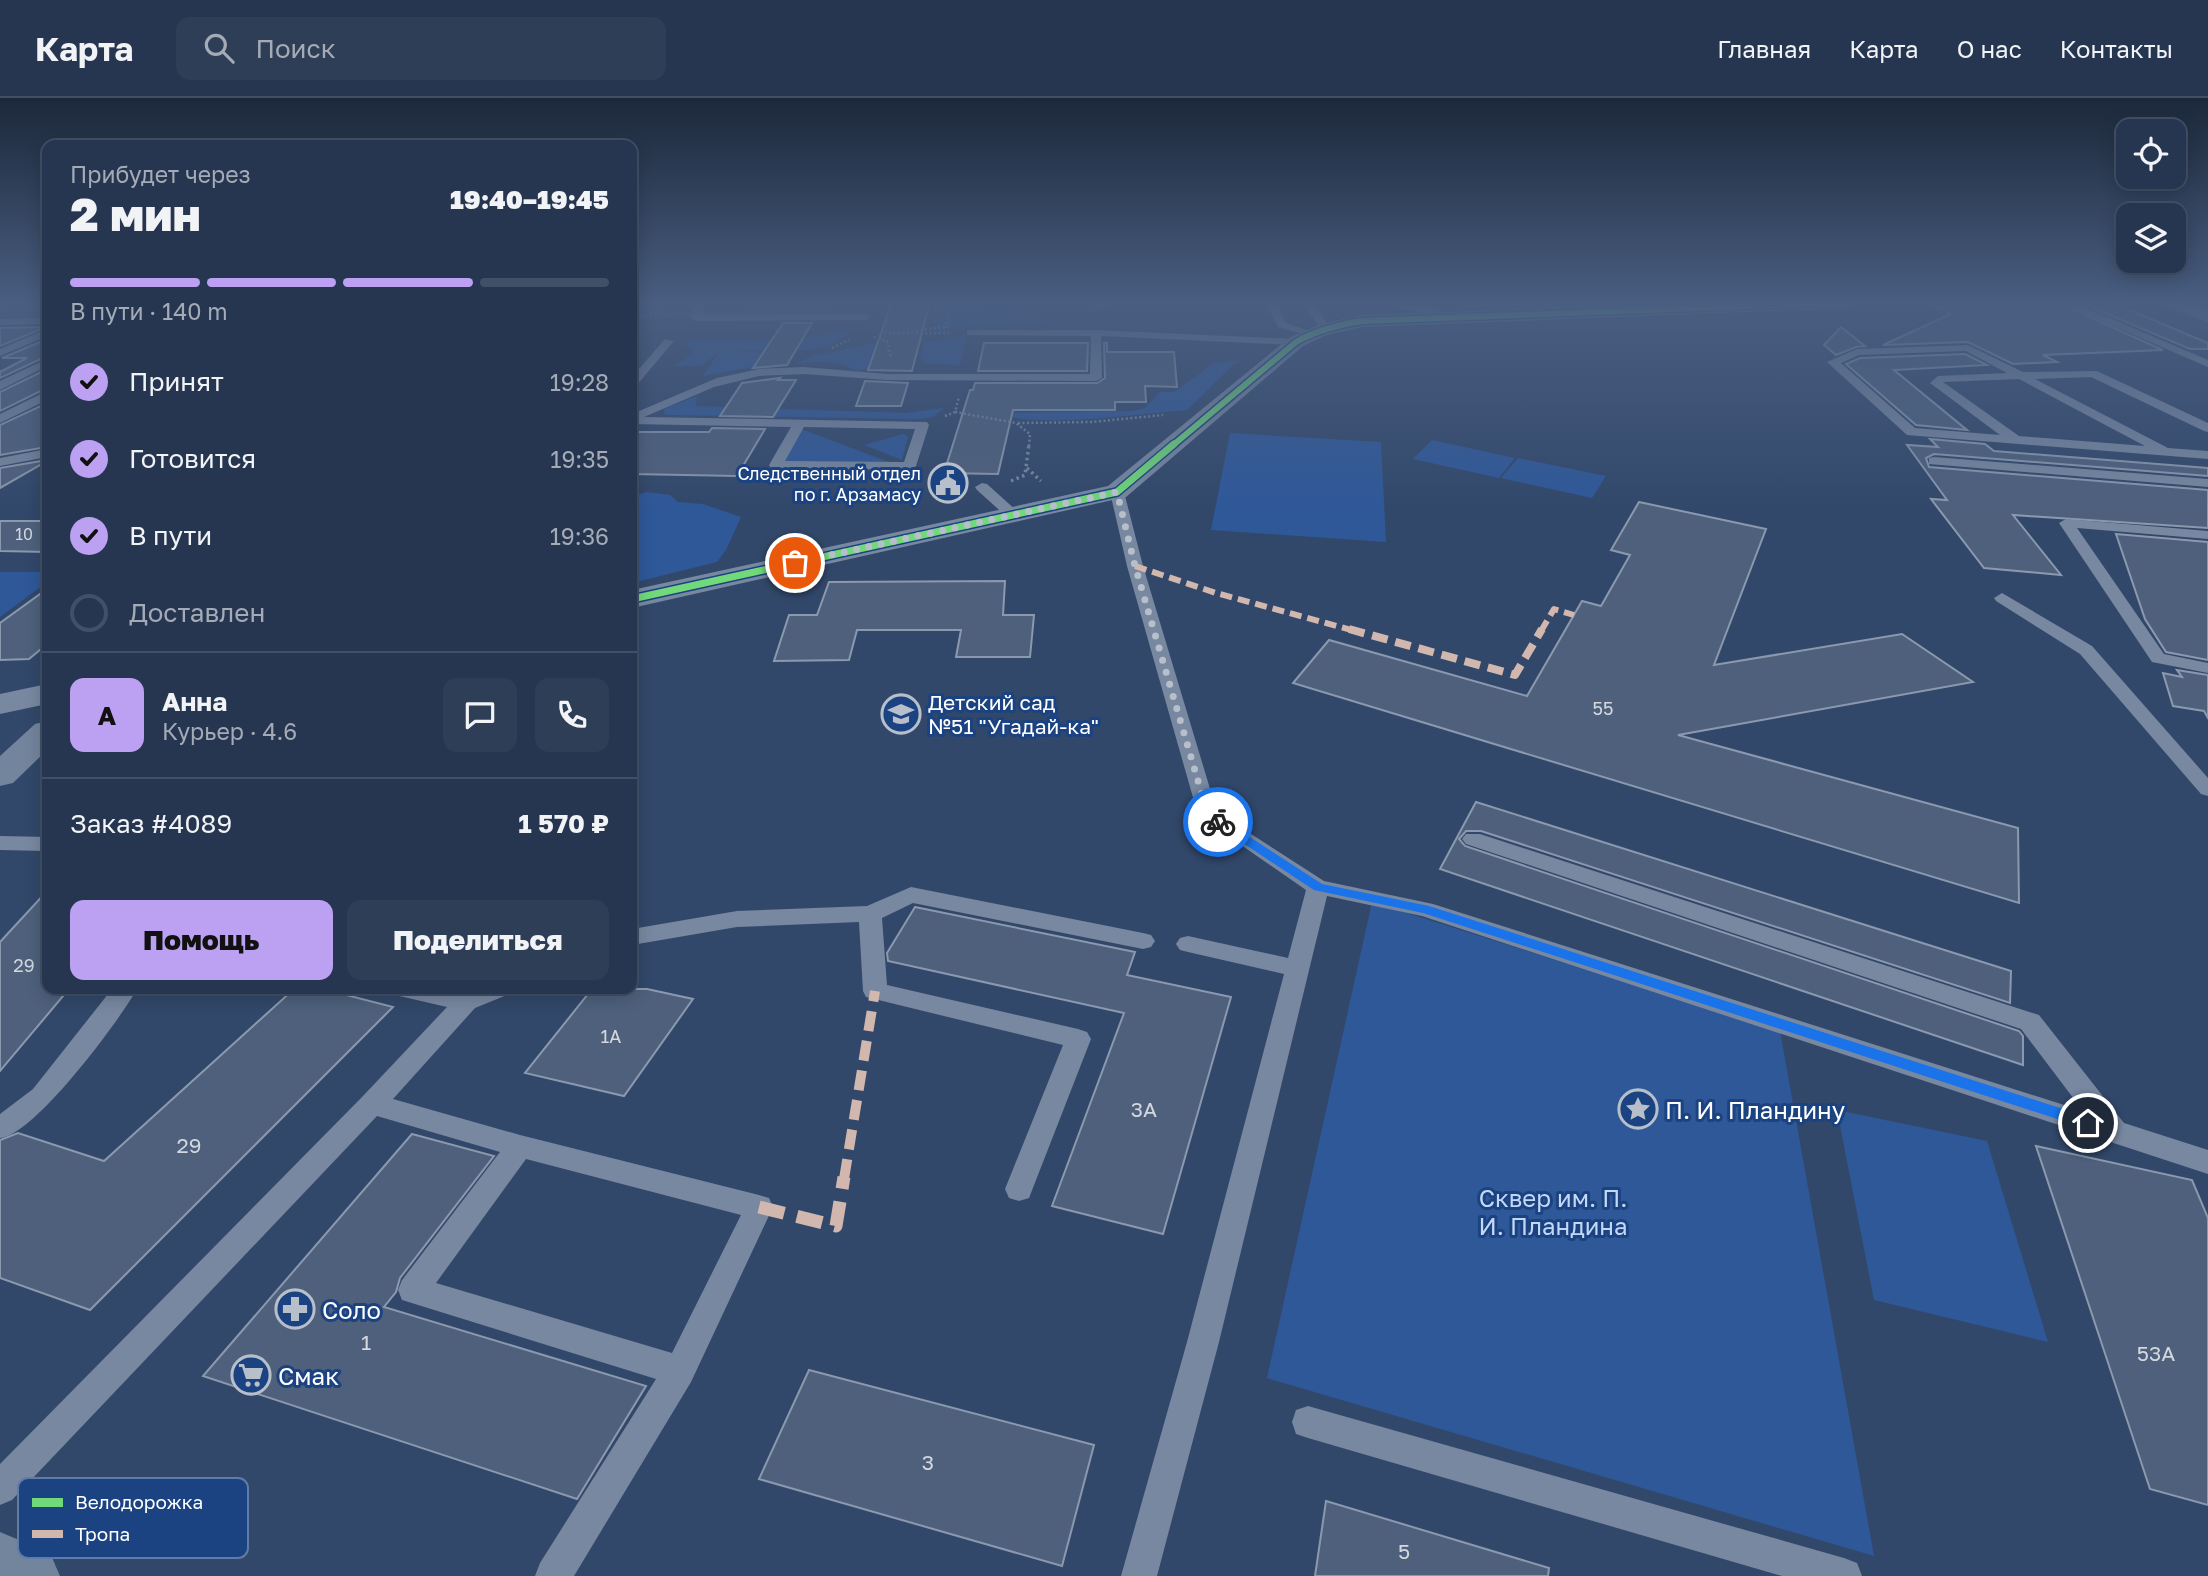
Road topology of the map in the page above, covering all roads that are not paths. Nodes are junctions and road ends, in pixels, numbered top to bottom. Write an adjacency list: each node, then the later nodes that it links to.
1 (29, 371): 7 (lane)
2 (1096, 371): 9 (lane)
3 (1265, 371): 22 (street)
4 (1843, 371): 14 (lane)
5 (2012, 371): 6 (lane)
6 (2022, 376): 13 (lane); 14 (lane); 15 (lane)
7 (0, 386)
8 (42, 398): 10 (lane)
9 (637, 418)
10 (0, 419)
11 (637, 420): 12 (lane)
12 (799, 424): 12 (lane)
13 (2208, 428)
14 (2015, 440): 15 (lane)
15 (2166, 452): 17 (lane)
16 (42, 454): 19 (lane)
17 (2208, 455)
18 (1934, 461): 20 (lane)
19 (0, 462)
20 (2208, 484)
21 (986, 490): 23 (lane)
22 (1117, 492): 23 (street); 36 (lane)
23 (1013, 515): 25 (street)
24 (2208, 535): 27 (lane)
25 (637, 598)
26 (2002, 598): 32 (lane)
27 (2208, 668)
28 (42, 695): 29 (street)
29 (0, 704)
30 (42, 736): 31 (street)
31 (0, 775)
32 (2208, 790)
33 (1473, 839): 46 (lane)
34 (0, 843): 35 (lane)
35 (42, 844)
36 (1318, 887): 41 (lane); 46 (lane)
37 (870, 914): 38 (lane); 39 (lane); 49 (lane)
38 (637, 936)
39 (1143, 941)
40 (1188, 944): 41 (lane)
41 (1298, 969): 56 (lane)
42 (121, 994): 45 (lane)
43 (457, 996): 44 (lane)
44 (372, 1104): 47 (lane); 52 (lane)
45 (2, 1128)
46 (2114, 1131): 48 (lane)
47 (520, 1146): 50 (lane); 50 (lane)
48 (2208, 1161)
49 (1019, 1189)
50 (680, 1371): 55 (lane)
51 (1308, 1422): 57 (lane)
52 (0, 1488)
53 (0, 1565): 54 (street)
54 (27, 1576)
55 (553, 1576)
56 (1139, 1576)
57 (1844, 1576)

